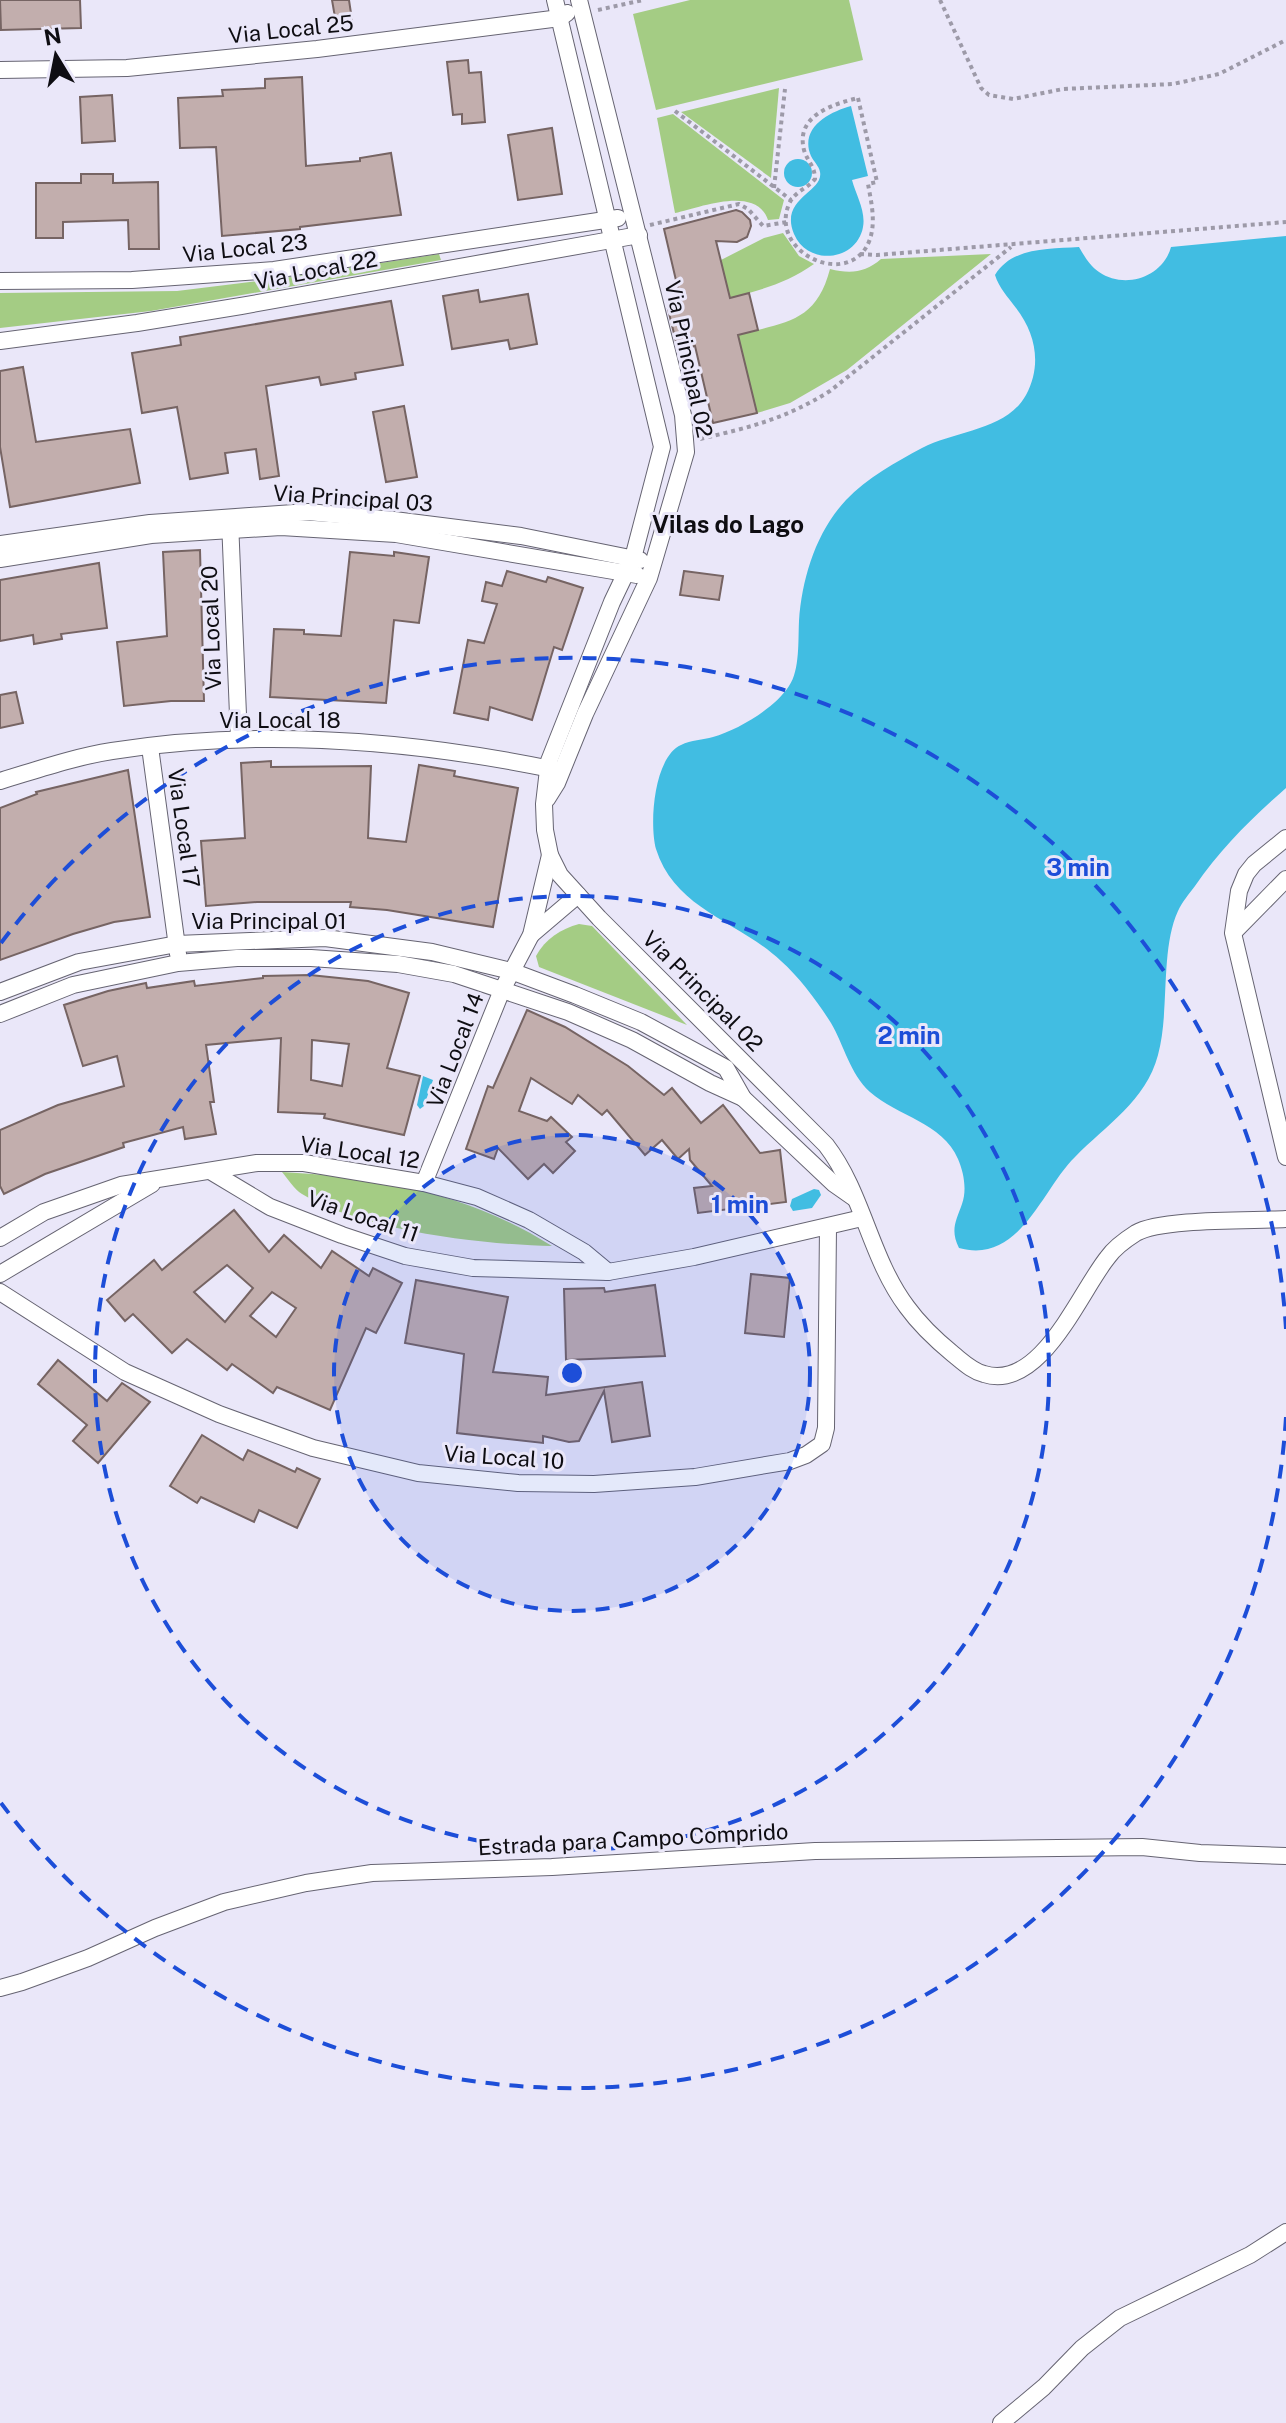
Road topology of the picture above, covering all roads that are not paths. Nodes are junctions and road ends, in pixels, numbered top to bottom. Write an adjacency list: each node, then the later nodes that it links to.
1 (555, 0): 3 (street, Via Principal 02)
2 (581, 7): 3 (street, Via Local 25); 6 (street, Via Principal 02)
3 (560, 18): 4 (street, Via Local 25); 5 (street, Via Principal 02)
4 (0, 70)
5 (609, 220): 6 (street, Via Local 23); 7 (street, Via Principal 02); 8 (street, Via Local 23)
6 (637, 226): 7 (street, Via Local 22); 16 (street, Via Principal 02)
7 (613, 237): 9 (street, Via Local 22); 15 (street, Via Principal 02)
8 (453, 243): 9 (street); 10 (street, Via Local 23)
9 (455, 266): 11 (street, Via Local 22)
10 (0, 281)
11 (0, 341)
12 (230, 524): 13 (street, Via Principal 03); 14 (street, Via Principal 03); 15 (street, Via Principal 03); 17 (street, Via Local 20)
13 (0, 544)
14 (0, 559)
15 (630, 565): 16 (street, Via Principal 03); 19 (street, Via Principal 02)
16 (651, 571): 19 (street, Via Principal 02)
17 (239, 739): 18 (street, Via Local 18); 19 (street, Via Local 18)
18 (150, 747): 20 (street, Via Local 18); 27 (street, Via Local 17)
19 (555, 770): 22 (street, Via Principal 02)
20 (0, 781)
21 (1286, 838): 25 (street)
22 (550, 855): 24 (street, Via Principal 02); 26 (street, Via Local 14)
23 (1286, 879): 25 (street)
24 (578, 895): 26 (street, Via Local 14); 38 (street, Via Principal 02)
25 (1233, 933): 34 (street)
26 (531, 935): 29 (street, Via Local 14)
27 (177, 944): 28 (street, Via Local 17); 29 (street, Via Principal 01); 31 (street, Via Principal 01)
28 (178, 963): 30 (street, Via Principal 01); 32 (street, Via Principal 01)
29 (511, 971): 30 (street, Via Local 14); 33 (street, Via Principal 01)
30 (502, 990): 33 (street, Via Principal 01); 37 (street, Via Local 14)
31 (0, 992)
32 (0, 1014)
33 (743, 1098): 38 (street, Via Principal 01)
34 (1286, 1157)
35 (210, 1171): 36 (street, Via Local 12); 37 (street, Via Local 12); 43 (street, Via Local 11)
36 (161, 1179): 42 (street, Via Local 12); 44 (street)
37 (424, 1183): 43 (street, Via Local 12)
38 (854, 1198): 39 (street, Via Principal 01)
39 (862, 1218): 40 (street, Via Principal 01); 41 (street, Via Local 11)
40 (1286, 1219)
41 (828, 1227): 43 (street, Via Local 11); 45 (street, Via Local 10)
42 (0, 1238)
43 (608, 1272)
44 (0, 1274)
45 (0, 1292)
46 (1286, 1856): 47 (street, Estrada para Campo Comprido)
47 (0, 1988)
48 (1286, 2232): 49 (street)
49 (1001, 2423)

